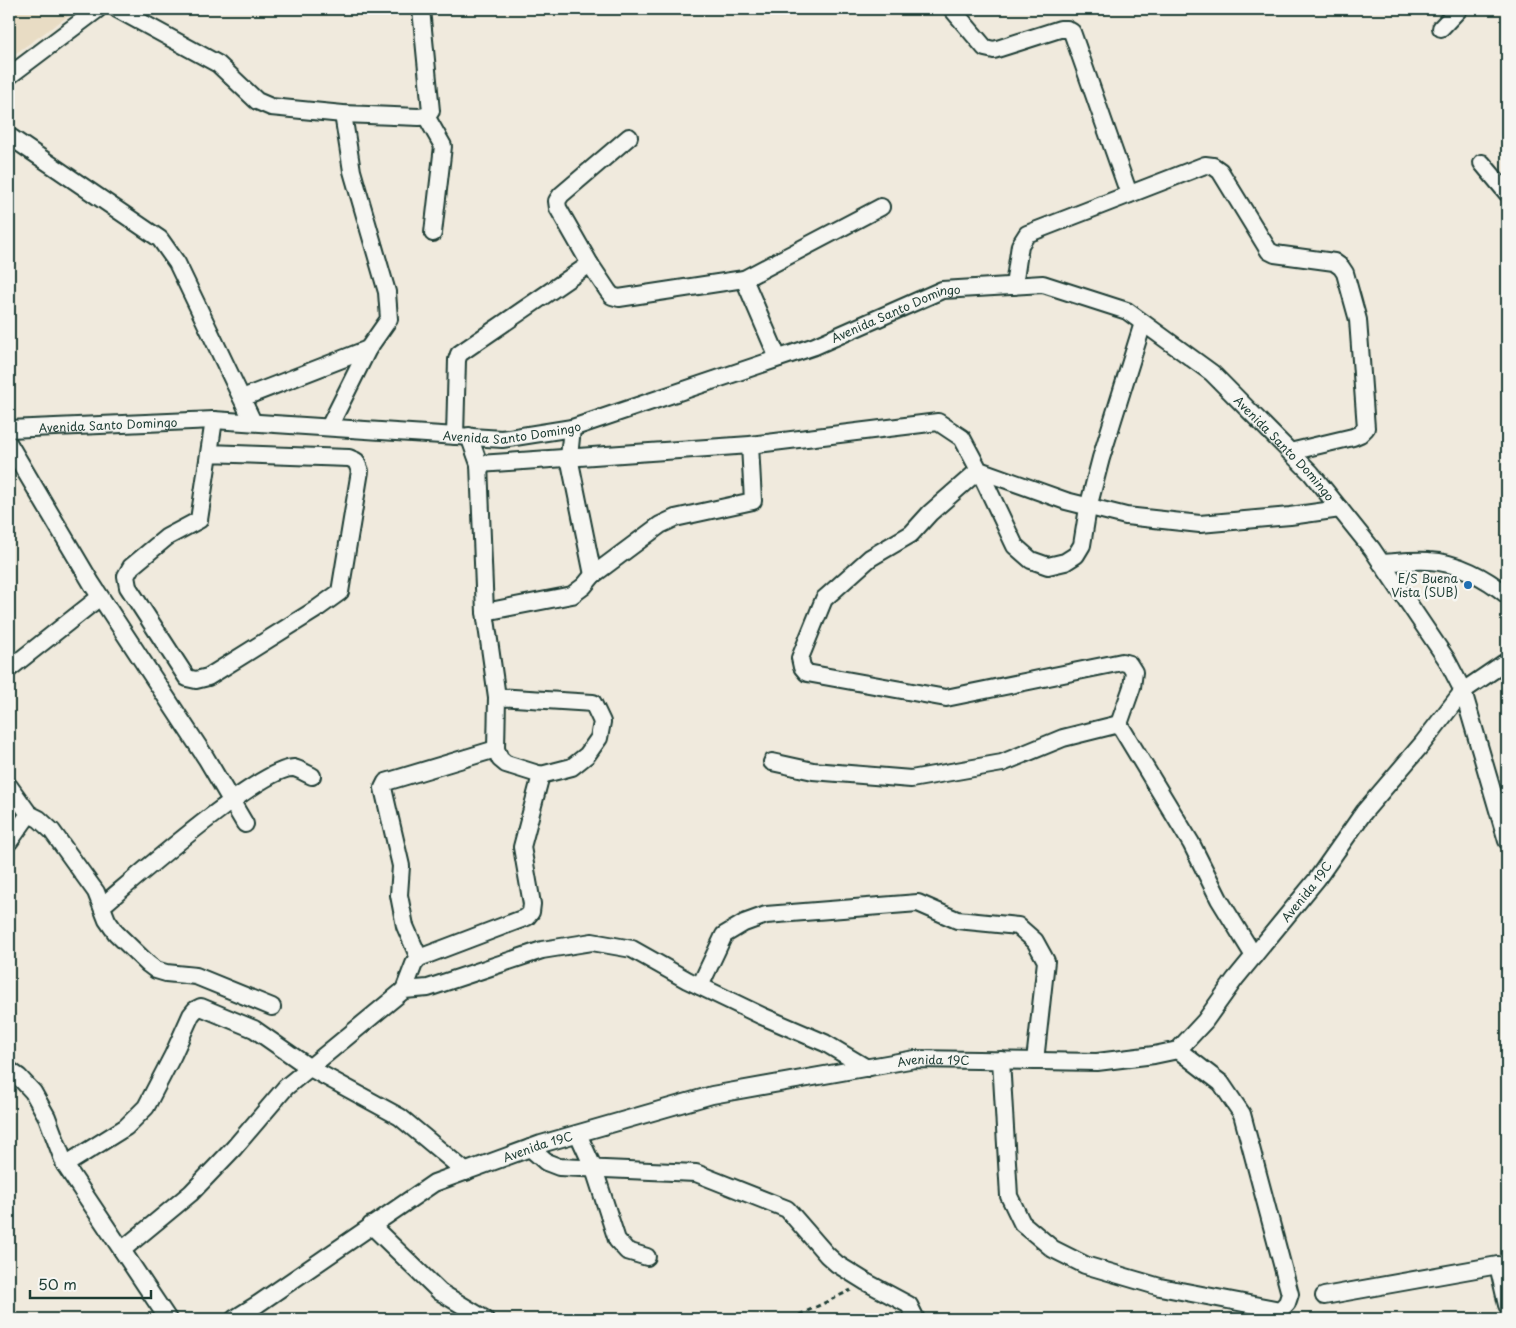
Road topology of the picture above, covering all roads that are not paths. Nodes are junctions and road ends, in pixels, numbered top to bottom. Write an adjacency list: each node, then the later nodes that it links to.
1 (98, 9): 7 (street)
2 (117, 9): 8 (street)
3 (421, 9): 9 (street)
4 (952, 9): 13 (street)
5 (1459, 9): 6 (street)
6 (1441, 28)
7 (9, 76)
8 (343, 114): 9 (street); 21 (street)
9 (426, 116): 16 (street)
10 (9, 136): 23 (street)
11 (629, 137): 17 (street)
12 (1482, 163): 14 (street)
13 (1129, 194): 19 (street); 32 (street)
14 (1507, 194)
15 (881, 207): 18 (street)
16 (434, 233)
17 (590, 264): 18 (street); 29 (street)
18 (744, 279): 22 (street)
19 (1014, 286): 20 (street, Avenida Santo Domingo); 22 (street, Avenida Santo Domingo)
20 (1143, 323): 32 (street, Avenida Santo Domingo); 37 (street)
21 (368, 349): 23 (street); 26 (street)
22 (778, 358): 27 (street, Avenida Santo Domingo)
23 (242, 398): 25 (street)
24 (214, 420): 25 (street, Avenida Santo Domingo); 28 (street, Avenida Santo Domingo); 33 (street)
25 (253, 422): 26 (street, Avenida Santo Domingo)
26 (329, 427): 29 (street, Avenida Santo Domingo)
27 (572, 428): 29 (street, Avenida Santo Domingo); 34 (street)
28 (9, 429)
29 (462, 436): 35 (street)
30 (9, 444): 42 (street)
31 (750, 445): 34 (street); 36 (street); 40 (street)
32 (1290, 452): 38 (street, Avenida Santo Domingo)
33 (209, 453): 33 (street)
34 (569, 457): 35 (street); 40 (street)
35 (479, 464): 43 (street)
36 (979, 470): 37 (street); 37 (street); 48 (street)
37 (1088, 508): 38 (street)
38 (1340, 509): 39 (street, Avenida Santo Domingo)
39 (1381, 563): 41 (street); 46 (street, Avenida Santo Domingo)
40 (594, 575): 43 (street)
41 (1507, 596)
42 (100, 597): 45 (street); 54 (street)
43 (485, 612): 47 (street)
44 (1507, 661): 46 (street, Avenida 19C)
45 (9, 670)
46 (1463, 691): 57 (street, Avenida Santo Domingo); 60 (street, Avenida 19C)
47 (496, 697): 49 (street); 51 (street)
48 (1119, 724): 50 (street); 60 (street)
49 (496, 749): 51 (street); 61 (street)
50 (772, 762)
51 (541, 775): 61 (street)
52 (312, 776): 54 (street)
53 (9, 786): 55 (street)
54 (231, 800): 56 (street); 59 (street)
55 (30, 814): 58 (street); 59 (street)
56 (246, 824)
57 (1507, 841)
58 (9, 842)
59 (102, 906): 64 (street)
60 (1254, 956): 65 (street, Avenida 19C)
61 (419, 958): 63 (street)
62 (700, 986): 63 (street); 67 (street); 69 (street)
63 (404, 990): 68 (street)
64 (272, 1007)
65 (1178, 1050): 66 (street); 67 (street, Avenida 19C)
66 (1001, 1060): 67 (street, Avenida 19C); 69 (street, Avenida 19C)
67 (1035, 1061)
68 (310, 1068): 73 (street); 75 (street); 77 (street)
69 (867, 1068): 71 (street, Avenida 19C)
70 (9, 1070): 73 (street)
71 (578, 1134): 72 (street, Avenida 19C); 74 (street)
72 (530, 1148): 74 (street); 75 (street, Avenida 19C)
73 (65, 1165): 77 (street)
74 (594, 1169): 78 (street); 84 (street)
75 (466, 1172): 76 (street, Avenida 19C)
76 (371, 1225): 82 (street, Avenida 19C); 83 (street)
77 (122, 1250): 81 (street)
78 (647, 1257)
79 (1324, 1296): 80 (street)
80 (1507, 1305)
81 (168, 1319)
82 (234, 1319)
83 (485, 1319)
84 (916, 1319)

